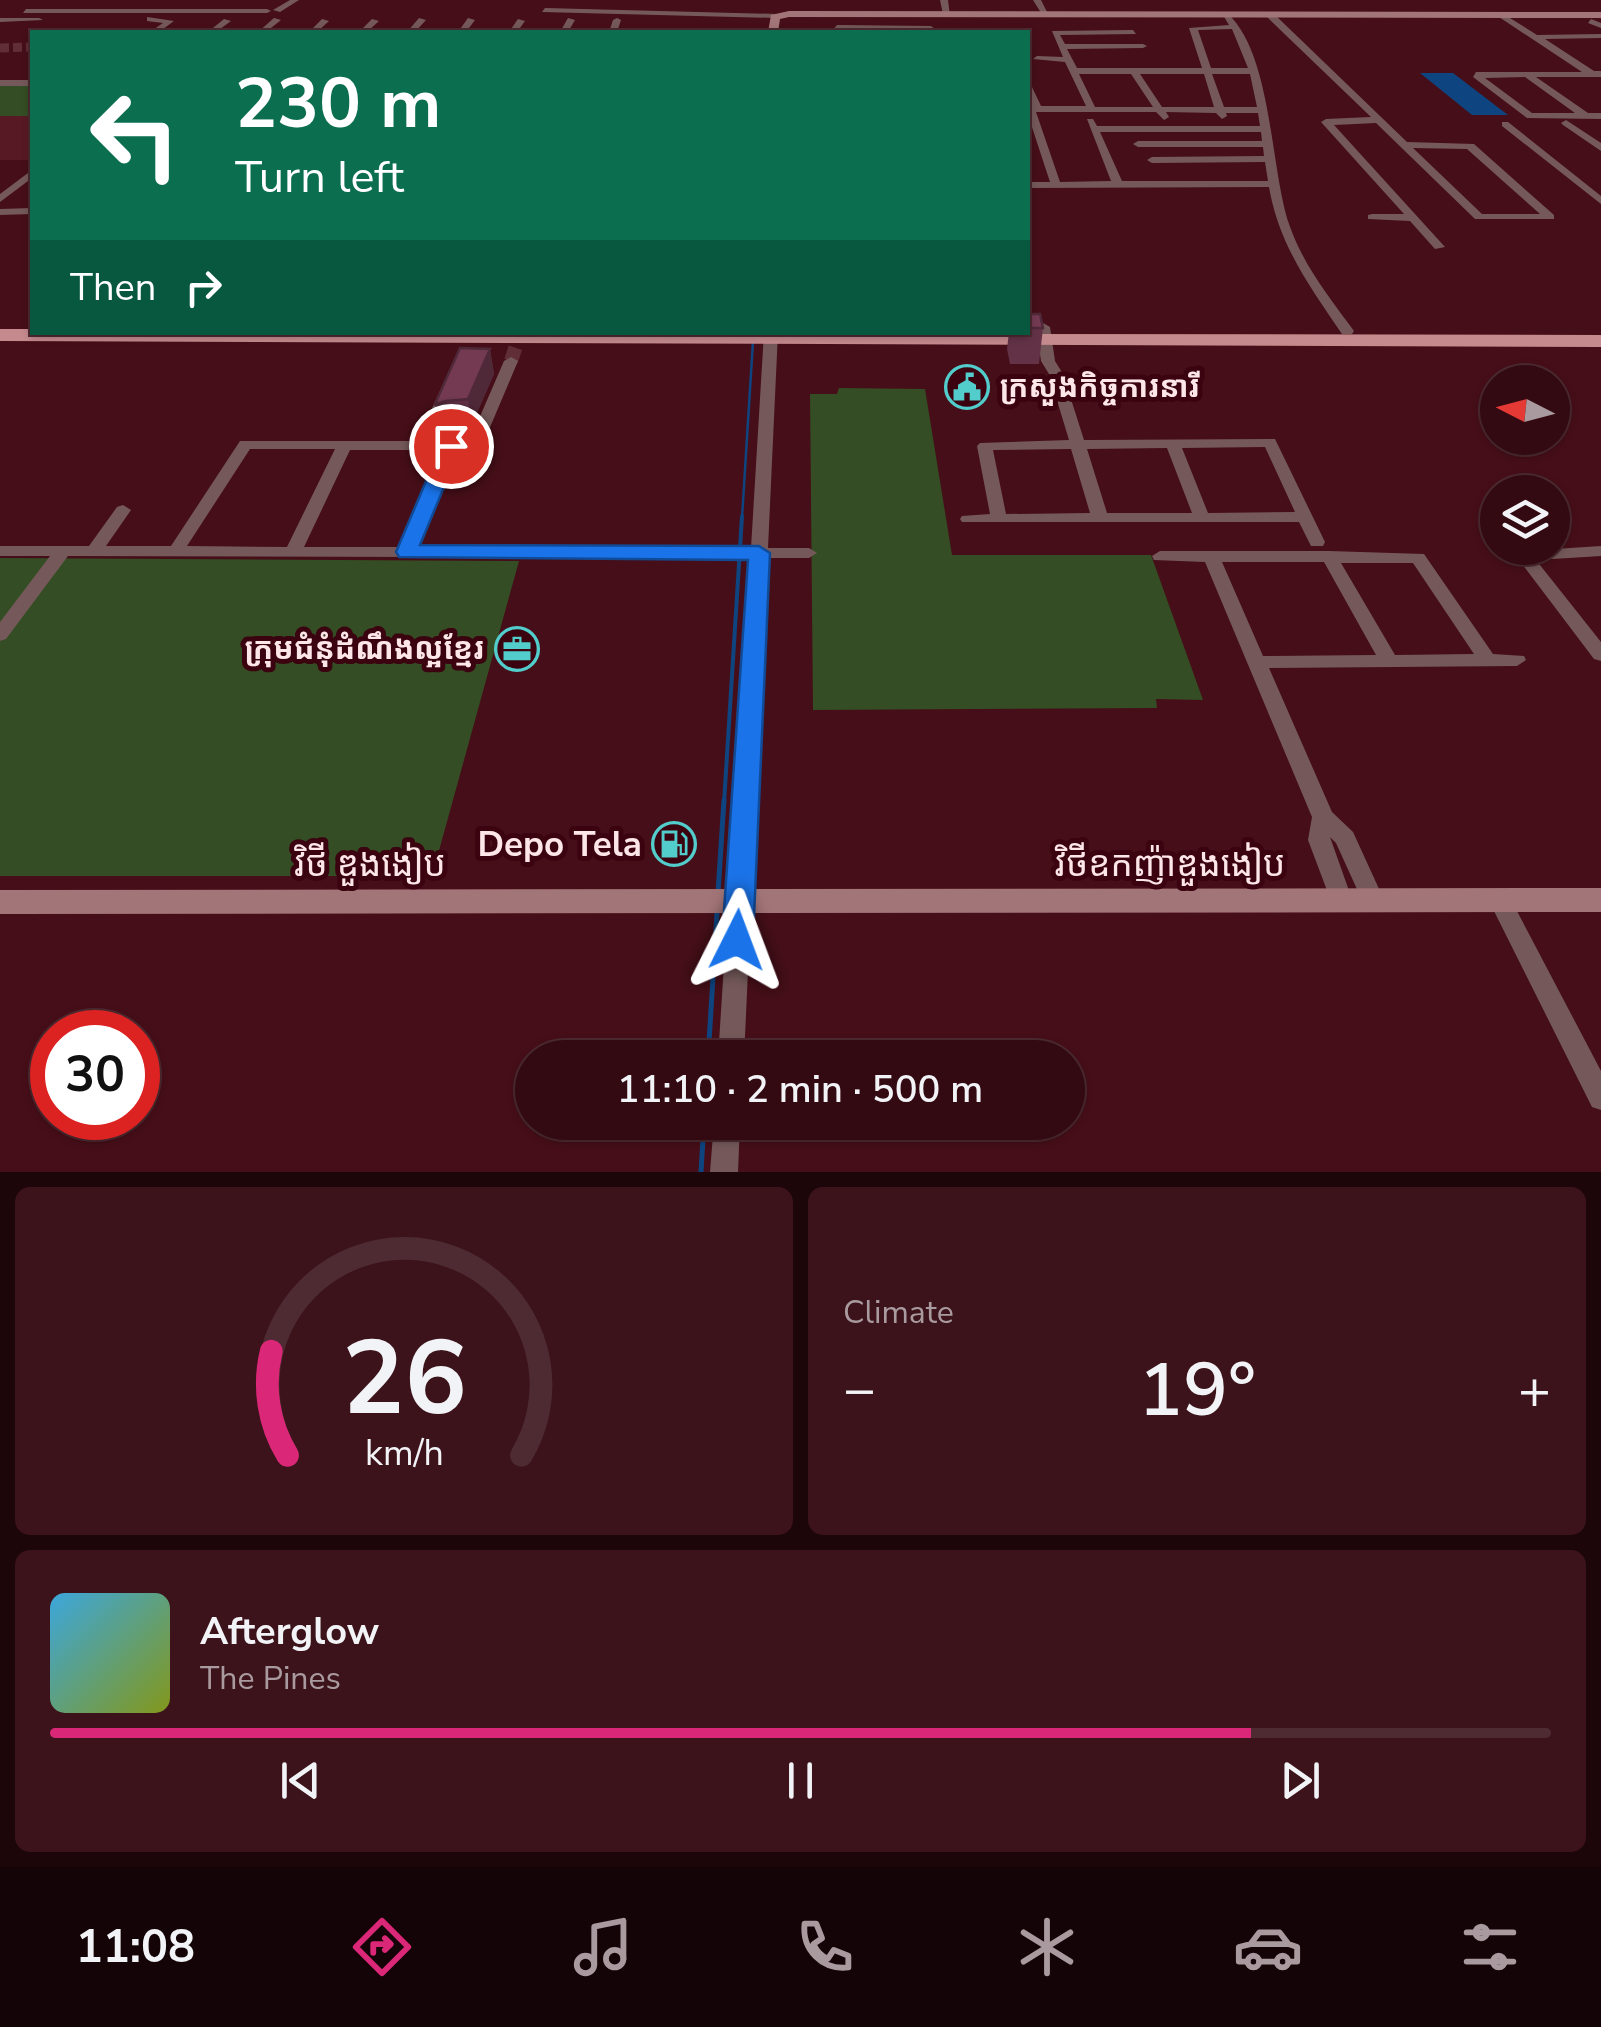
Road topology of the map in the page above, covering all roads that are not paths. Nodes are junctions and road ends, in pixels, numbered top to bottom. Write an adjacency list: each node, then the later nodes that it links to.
1 (44, 0): 16 (street)
2 (92, 0): 14 (street)
3 (141, 0): 17 (street)
4 (190, 0): 18 (street)
5 (239, 0): 29 (street)
6 (295, 0): 46 (street)
7 (762, 0): 20 (street)
8 (822, 0): 21 (street)
9 (944, 0): 22 (street)
10 (1037, 0): 23 (street)
11 (1260, 0): 26 (street)
12 (585, 2): 13 (street)
13 (649, 4): 15 (street); 20 (street)
14 (75, 10): 16 (street); 17 (street)
15 (545, 10)
16 (26, 11): 32 (street)
17 (124, 11): 18 (street)
18 (175, 11): 29 (street)
19 (267, 11): 29 (street)
20 (762, 13): 30 (street)
21 (823, 14): 22 (street); 30 (street)
22 (947, 14): 23 (street)
23 (1046, 14): 24 (street)
24 (1120, 14): 25 (street); 58 (street)
25 (1228, 15): 26 (street); 42 (street)
26 (1272, 15): 27 (street); 86 (street)
27 (1502, 15): 28 (street); 59 (street)
28 (1516, 15): 31 (street); 60 (street)
29 (226, 16): 45 (street)
30 (777, 16): 54 (street)
31 (1596, 18): 41 (street)
32 (15, 19): 33 (street); 43 (street); 44 (street)
33 (0, 20)
34 (422, 20): 49 (street)
35 (471, 20): 50 (street)
36 (521, 20): 51 (street)
37 (571, 20): 52 (street)
38 (617, 20): 53 (street)
39 (325, 21): 47 (street)
40 (375, 21): 48 (street)
41 (1601, 26)
42 (1236, 28): 68 (street); 69 (street)
43 (0, 29)
44 (157, 30)
45 (214, 30)
46 (264, 30)
47 (315, 30)
48 (365, 30)
49 (414, 30)
50 (464, 30)
51 (514, 30)
52 (565, 30)
53 (614, 30)
54 (774, 30)
55 (835, 30): 56 (street)
56 (885, 30): 57 (street)
57 (933, 30)
58 (1133, 32): 62 (street); 63 (street)
59 (1535, 36): 60 (street); 64 (street)
60 (1550, 36): 61 (street); 65 (street)
61 (1601, 38)
62 (1062, 46): 63 (street); 67 (street)
63 (1143, 46): 67 (street)
64 (1568, 58): 65 (street); 72 (street)
65 (1584, 59): 72 (street)
66 (1037, 60): 67 (street)
67 (1068, 60): 71 (street)
68 (1204, 65): 69 (street); 70 (street); 84 (street)
69 (1251, 66): 85 (street)
70 (1134, 70): 71 (street); 83 (street)
71 (1073, 71): 82 (street)
72 (1594, 73): 73 (street); 76 (street)
73 (1526, 74): 77 (street); 80 (street)
74 (30, 82): 75 (street)
75 (0, 83)
76 (1601, 86)
77 (1502, 94): 78 (street); 87 (street)
78 (1520, 94)
79 (1538, 95): 80 (street)
80 (1556, 95): 87 (street)
81 (1031, 109): 82 (street); 101 (street)
82 (1089, 110): 83 (street); 89 (street)
83 (1160, 110): 84 (street); 90 (street)
84 (1218, 110): 85 (street); 91 (street)
85 (1260, 110): 92 (street)
86 (1378, 120): 95 (street); 109 (street)
87 (1597, 121): 88 (street)
88 (1566, 123): 96 (street); 105 (street)
89 (1094, 129): 90 (street); 103 (street)
90 (1172, 130): 91 (street)
91 (1230, 130): 92 (street)
92 (1262, 130): 94 (street)
93 (1138, 144): 94 (street)
94 (1266, 144): 97 (street)
95 (1404, 146): 95 (street)
96 (1601, 148)
97 (1270, 159): 98 (street); 102 (street)
98 (1152, 160)
99 (30, 175): 104 (street)
100 (1030, 184): 101 (street)
101 (1056, 184): 103 (street)
102 (1276, 184): 103 (street); 115 (street)
103 (1118, 185)
104 (0, 199)
105 (1601, 202)
106 (30, 211): 107 (street)
107 (0, 212)
108 (1372, 217): 109 (street)
109 (1411, 218): 110 (street)
110 (1454, 238)
111 (0, 327): 112 (main road)
112 (30, 327)
113 (1601, 330): 115 (main road)
114 (1039, 331): 115 (main road); 120 (main road); 127 (street)
115 (1347, 331)
116 (0, 335): 119 (main road)
117 (710, 335): 119 (main road)
118 (771, 335): 142 (street)
119 (469, 337)
120 (1601, 340)
121 (504, 364): 124 (street)
122 (451, 382): 123 (street)
123 (426, 439): 124 (street); 126 (street)
124 (454, 440): 141 (street)
125 (1173, 444): 127 (street); 129 (street); 131 (street)
126 (345, 445): 139 (street); 140 (street)
127 (1078, 445): 130 (street); 133 (street)
128 (123, 510): 137 (street)
129 (1305, 517): 131 (street); 134 (street)
130 (1100, 518): 131 (street); 133 (street)
131 (1202, 518)
132 (968, 519): 133 (street)
133 (999, 519)
134 (1323, 549): 145 (street); 148 (street); 150 (street)
135 (0, 551): 136 (street)
136 (63, 551): 137 (street); 146 (street)
137 (94, 551): 139 (street)
138 (1601, 551): 147 (street)
139 (176, 552): 140 (street)
140 (293, 552): 141 (street)
141 (407, 552): 142 (street)
142 (759, 553): 143 (street); 154 (street)
143 (809, 553)
144 (1160, 556): 145 (street)
145 (1211, 556): 151 (street)
146 (0, 636)
147 (1601, 655)
148 (1488, 660): 149 (street); 150 (street)
149 (1517, 660)
150 (1389, 661): 151 (street)
151 (1255, 662): 152 (street)
152 (1323, 817): 157 (street); 158 (street)
153 (1601, 900): 155 (street, វិថីឧកញ៉ាឌួងងៀប)
154 (723, 901): 156 (street, វិថី ឌួងងៀប); 157 (street, វិថីឧកញ៉ាឌួងងៀប); 159 (street)
155 (1500, 901): 158 (street, វិថីឧកញ៉ាឌួងងៀប); 160 (street)
156 (0, 902)
157 (1342, 902): 158 (street, វិថីឧកញ៉ាឌួងងៀប)
158 (1374, 902)
159 (730, 1040)
160 (1601, 1098)
161 (726, 1140): 162 (street)
162 (724, 1172)

